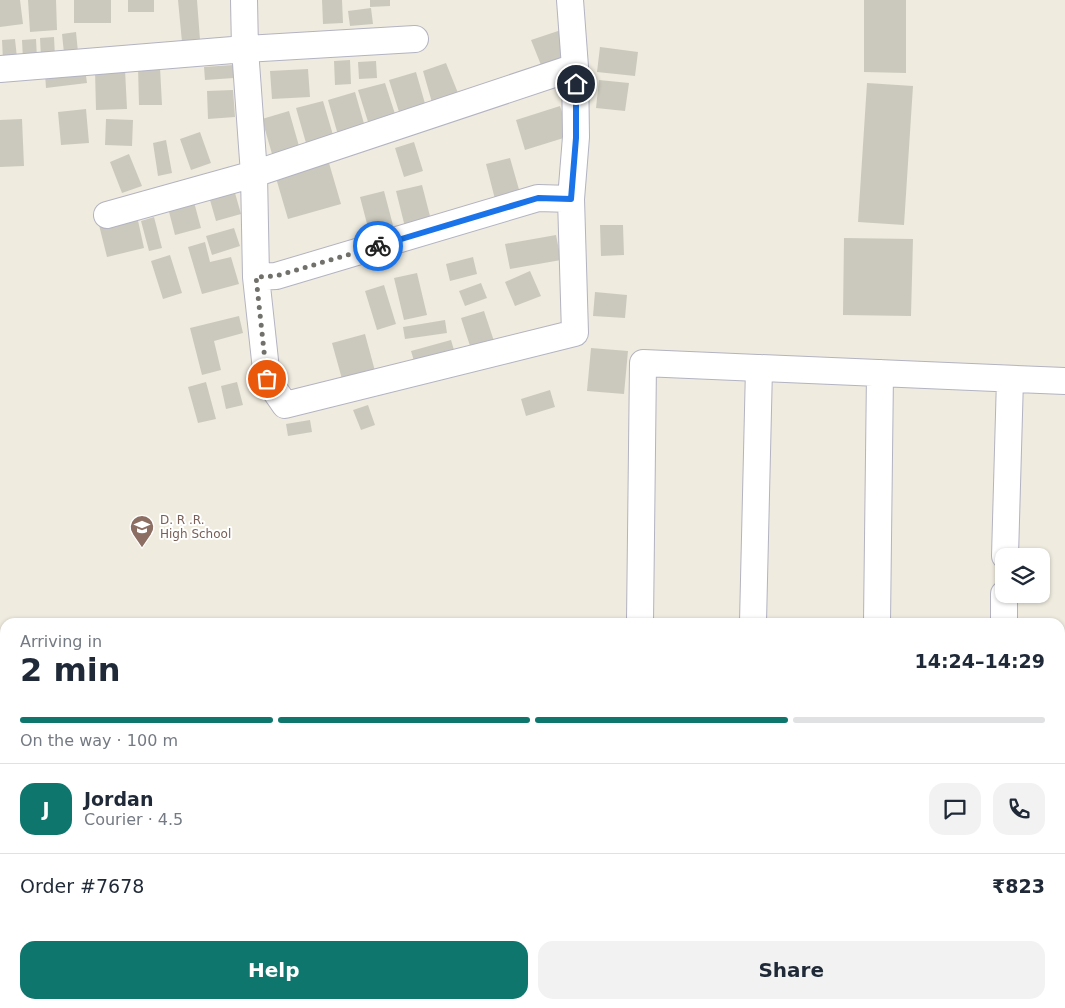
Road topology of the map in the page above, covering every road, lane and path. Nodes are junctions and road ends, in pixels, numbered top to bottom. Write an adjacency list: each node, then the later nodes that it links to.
1 (244, 0): 4 (street)
2 (570, 0): 5 (street)
3 (415, 39): 4 (street)
4 (245, 49): 6 (street); 7 (street)
5 (575, 67): 7 (street); 8 (street)
6 (0, 69)
7 (254, 174): 9 (street); 10 (street)
8 (571, 199): 10 (street); 10 (street)
9 (107, 215)
10 (256, 277)
11 (759, 368): 12 (street); 17 (street); 18 (street)
12 (880, 373): 13 (street); 19 (street)
13 (1010, 378): 14 (street); 15 (street)
14 (1065, 381)
15 (1006, 548)
16 (1004, 603): 20 (street)
17 (640, 618)
18 (752, 618)
19 (877, 618)
20 (1004, 618)

